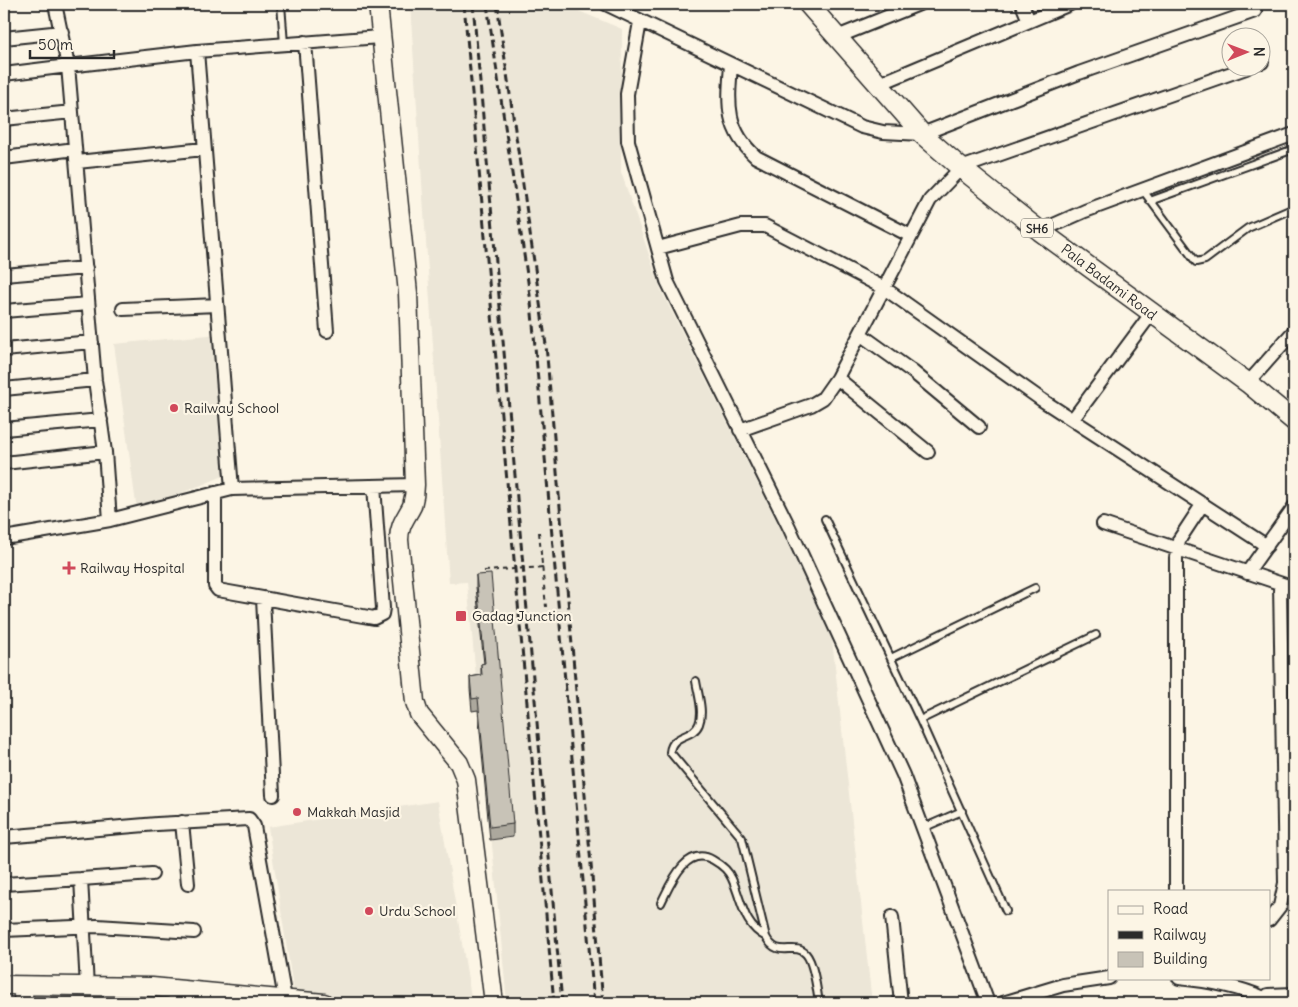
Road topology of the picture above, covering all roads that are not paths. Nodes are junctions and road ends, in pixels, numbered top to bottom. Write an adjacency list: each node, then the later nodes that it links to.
1 (55, 4): 12 (street)
2 (281, 4): 17 (lane)
3 (378, 4): 13 (street)
4 (606, 4): 11 (street)
5 (808, 4): 14 (main road, Pala Badami Road / SH6)
6 (919, 4): 14 (street)
7 (1022, 4): 10 (street)
8 (1070, 4): 10 (street)
9 (1255, 11): 26 (street)
10 (1029, 21): 23 (street)
11 (640, 22): 19 (street); 39 (street)
12 (62, 32): 15 (street); 20 (street)
13 (380, 36): 16 (street); 66 (street)
14 (837, 37): 23 (main road, Pala Badami Road / SH6)
15 (4, 38)
16 (306, 42): 17 (street); 48 (street)
17 (284, 44): 18 (street)
18 (197, 51): 20 (street); 30 (street)
19 (731, 65): 26 (street); 38 (street)
20 (68, 66): 21 (street); 24 (street)
21 (4, 74)
22 (1220, 77): 33 (street)
23 (879, 84): 26 (main road, Pala Badami Road / SH6)
24 (72, 112): 25 (street); 29 (street)
25 (4, 119)
26 (922, 134): 33 (main road, Pala Badami Road / SH6)
27 (1294, 134): 34 (street)
28 (1294, 148): 35 (lane)
29 (75, 149): 31 (street); 32 (street)
30 (204, 149): 32 (street); 44 (street)
31 (4, 158)
32 (77, 162): 40 (street)
33 (961, 168): 37 (main road, Pala Badami Road / SH6); 38 (street)
34 (1142, 189): 35 (lane); 37 (street)
35 (1150, 201): 36 (lane)
36 (1294, 208)
37 (1040, 231): 47 (main road, Pala Badami Road / SH6)
38 (911, 236): 42 (street)
39 (658, 248): 42 (street); 62 (street)
40 (86, 268): 41 (street); 43 (street)
41 (4, 275)
42 (884, 288): 50 (street); 57 (street)
43 (88, 304): 46 (street); 51 (street)
44 (217, 305): 45 (street); 68 (street)
45 (122, 309)
46 (4, 312)
47 (1151, 314): 55 (main road, Pala Badami Road / SH6); 57 (street)
48 (327, 330)
49 (1294, 331): 55 (street)
50 (860, 334): 53 (street); 60 (street)
51 (92, 342): 52 (street); 54 (street)
52 (4, 350)
53 (837, 378): 62 (street); 64 (street)
54 (95, 380): 56 (street); 58 (street)
55 (1248, 384): 59 (main road, Pala Badami Road / SH6)
56 (4, 389)
57 (1073, 419): 70 (street)
58 (101, 420): 61 (street); 63 (street)
59 (1294, 421)
60 (979, 427)
61 (4, 429)
62 (740, 430): 91 (street)
63 (105, 452): 65 (street); 73 (street)
64 (928, 452)
65 (4, 463)
66 (416, 485): 67 (street); 117 (street)
67 (374, 486): 68 (street); 82 (street)
68 (232, 489): 69 (street)
69 (215, 493): 73 (street); 82 (street)
70 (1202, 505): 76 (street); 77 (street)
71 (1294, 506): 76 (street)
72 (825, 519): 84 (lane)
73 (110, 520): 75 (street)
74 (1102, 524): 77 (street)
75 (4, 538)
76 (1267, 546): 78 (street)
77 (1176, 549): 78 (street); 97 (street)
78 (1247, 573): 79 (street)
79 (1280, 584): 81 (street); 87 (street)
80 (1035, 588): 84 (lane)
81 (1294, 588)
82 (263, 599): 88 (street)
83 (1096, 636): 86 (lane)
84 (891, 658): 86 (lane)
85 (696, 682): 105 (lane)
86 (920, 720): 89 (lane)
87 (1288, 744): 101 (street)
88 (273, 795)
89 (962, 811): 91 (lane); 99 (lane)
90 (182, 822): 92 (street); 96 (street); 113 (street)
91 (923, 828): 120 (street)
92 (4, 837)
93 (152, 874): 94 (street)
94 (81, 879): 95 (street); 102 (street)
95 (4, 884)
96 (188, 884)
97 (1176, 890)
98 (661, 903): 105 (lane)
99 (1006, 911)
100 (892, 916): 119 (street)
101 (1270, 919)
102 (84, 927): 103 (street); 104 (street); 110 (street)
103 (4, 930)
104 (194, 932)
105 (766, 937): 118 (lane)
106 (1108, 978): 121 (street)
107 (1191, 980): 114 (street)
108 (4, 985): 109 (street)
109 (22, 986): 110 (street); 115 (street)
110 (87, 987): 112 (street)
111 (1294, 994): 114 (street)
112 (174, 996): 113 (street)
113 (280, 1001): 116 (street)
114 (1262, 1001)
115 (24, 1003)
116 (324, 1003)
117 (494, 1003)
118 (819, 1003)
119 (901, 1003)
120 (988, 1003)
121 (1003, 1003)

